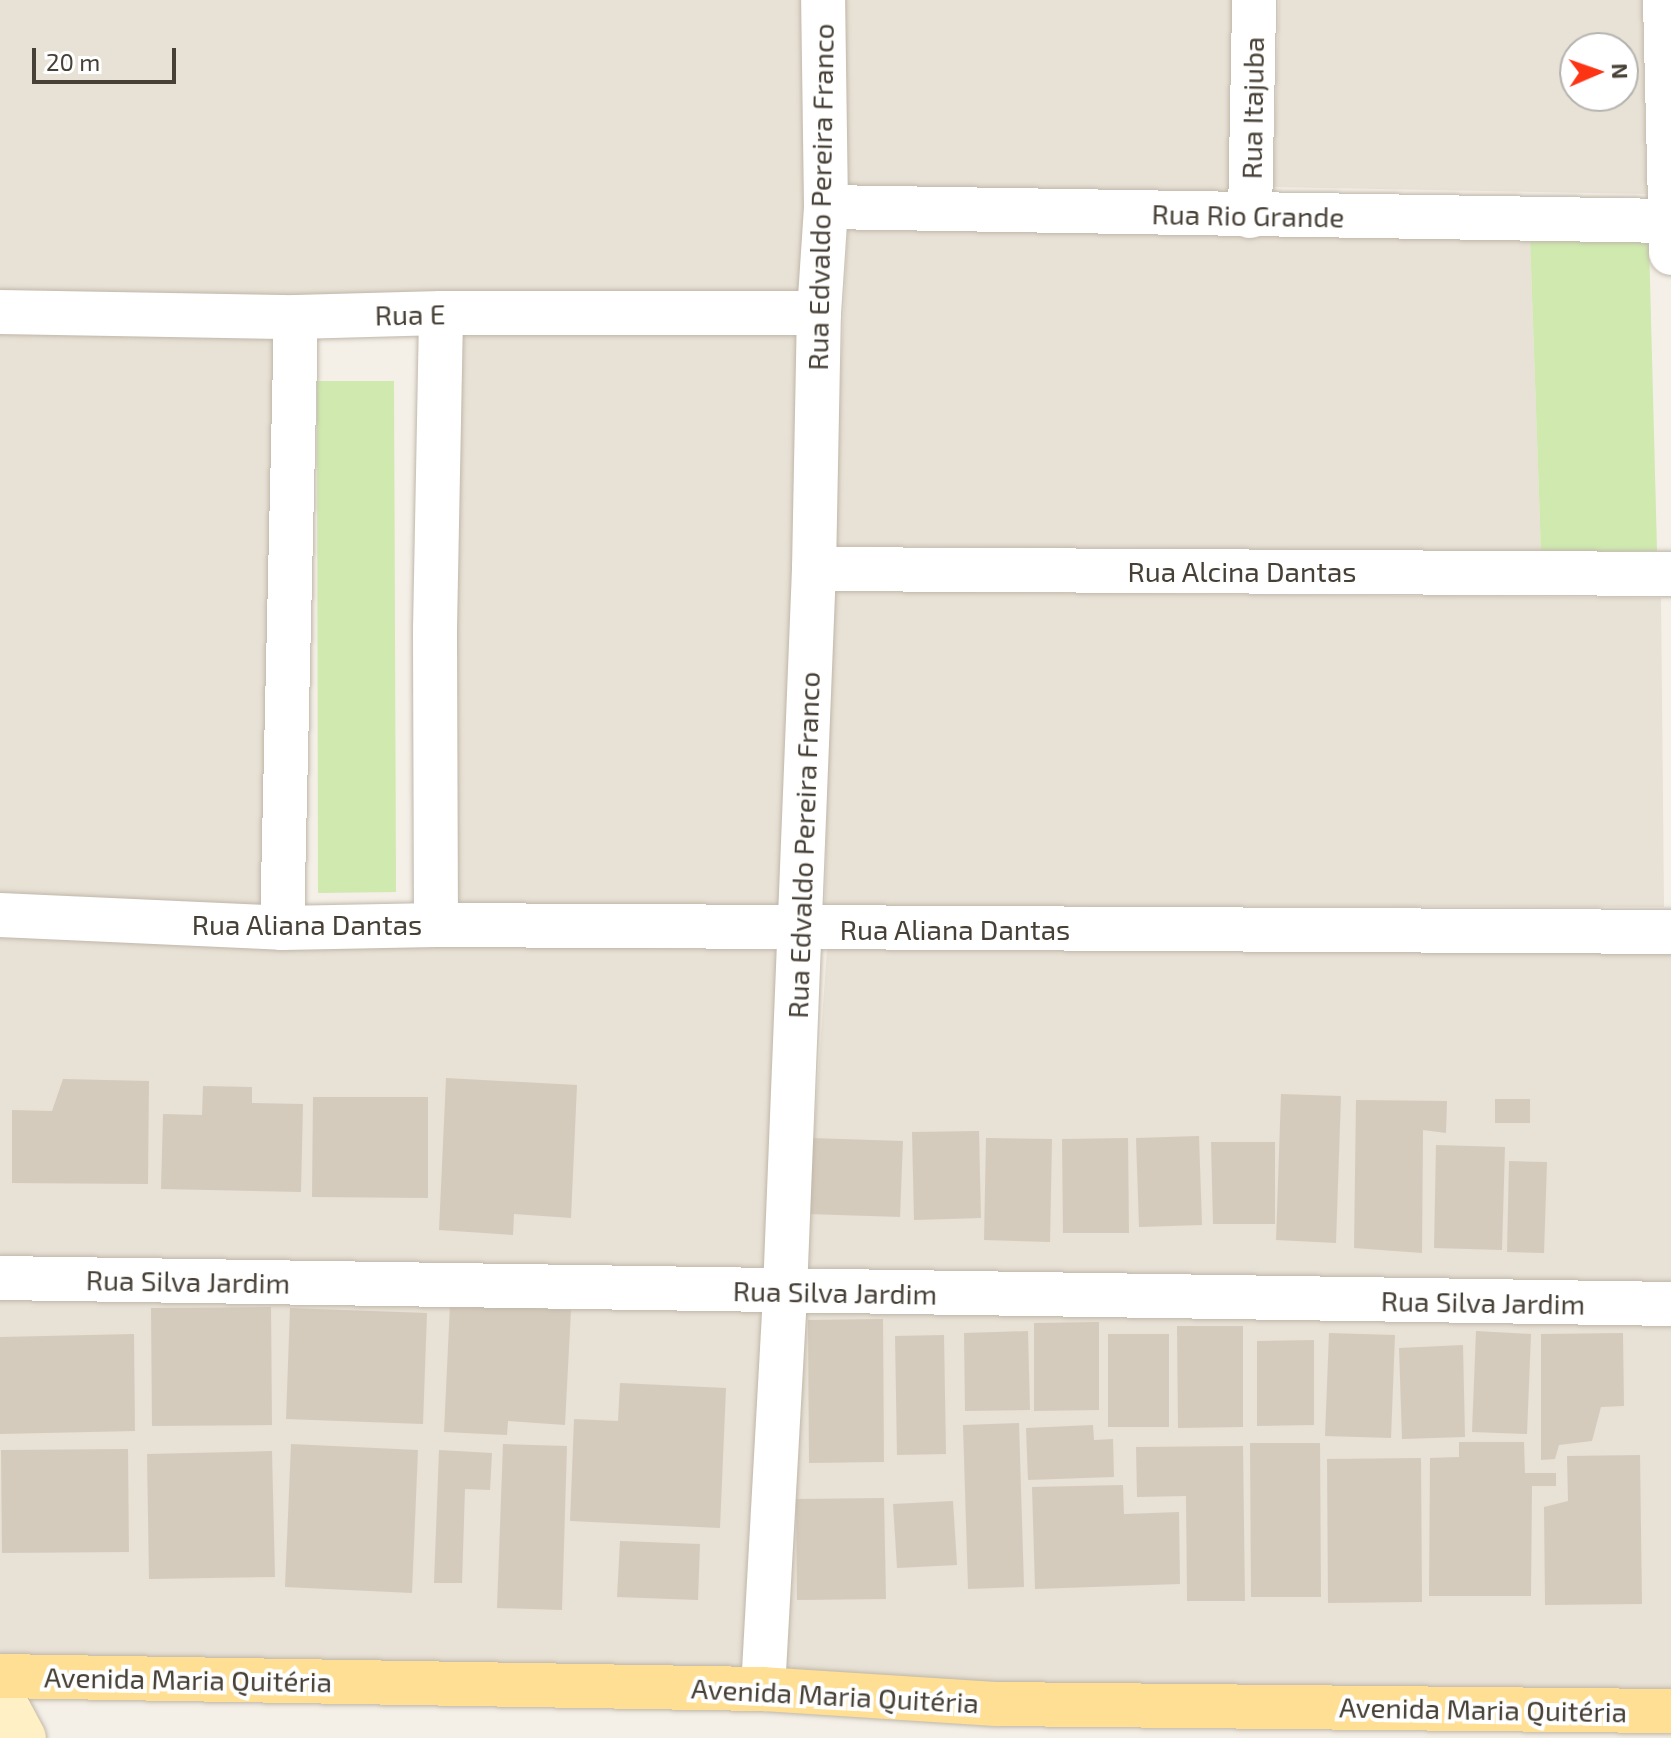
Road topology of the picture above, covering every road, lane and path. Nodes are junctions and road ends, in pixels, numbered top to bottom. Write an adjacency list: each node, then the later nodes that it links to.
1 (823, 0): 4 (street, Rua Edvaldo Pereira Franco)
2 (1254, 0): 5 (street, Rua Itajuba)
3 (1665, 0): 6 (street)
4 (826, 207): 5 (street, Rua Rio Grande); 9 (street, Rua Edvaldo Pereira Franco)
5 (1250, 216): 6 (street, Rua Rio Grande)
6 (1670, 237)
7 (0, 312): 10 (street, Rua E)
8 (441, 313): 9 (street, Rua E); 10 (street, Rua E); 14 (street)
9 (819, 313): 11 (street, Rua Edvaldo Pereira Franco)
10 (296, 317): 15 (street)
11 (814, 569): 12 (street, Rua Alcina Dantas); 16 (street, Rua Edvaldo Pereira Franco)
12 (1671, 574)
13 (0, 915): 15 (street, Rua Aliana Dantas)
14 (436, 925): 15 (street, Rua Aliana Dantas); 16 (street, Rua Aliana Dantas)
15 (282, 928)
16 (799, 929): 17 (street, Rua Aliana Dantas); 19 (street, Rua Edvaldo Pereira Franco)
17 (1671, 932)
18 (0, 1278): 19 (street, Rua Silva Jardim)
19 (785, 1291): 20 (street, Rua Silva Jardim); 22 (street, Rua Edvaldo Pereira Franco)
20 (1671, 1304)
21 (0, 1676): 22 (main road, Avenida Maria Quitéria)
22 (763, 1689): 24 (main road, Avenida Maria Quitéria)
23 (0, 1693): 25 (street)
24 (1671, 1711)
25 (24, 1738)

